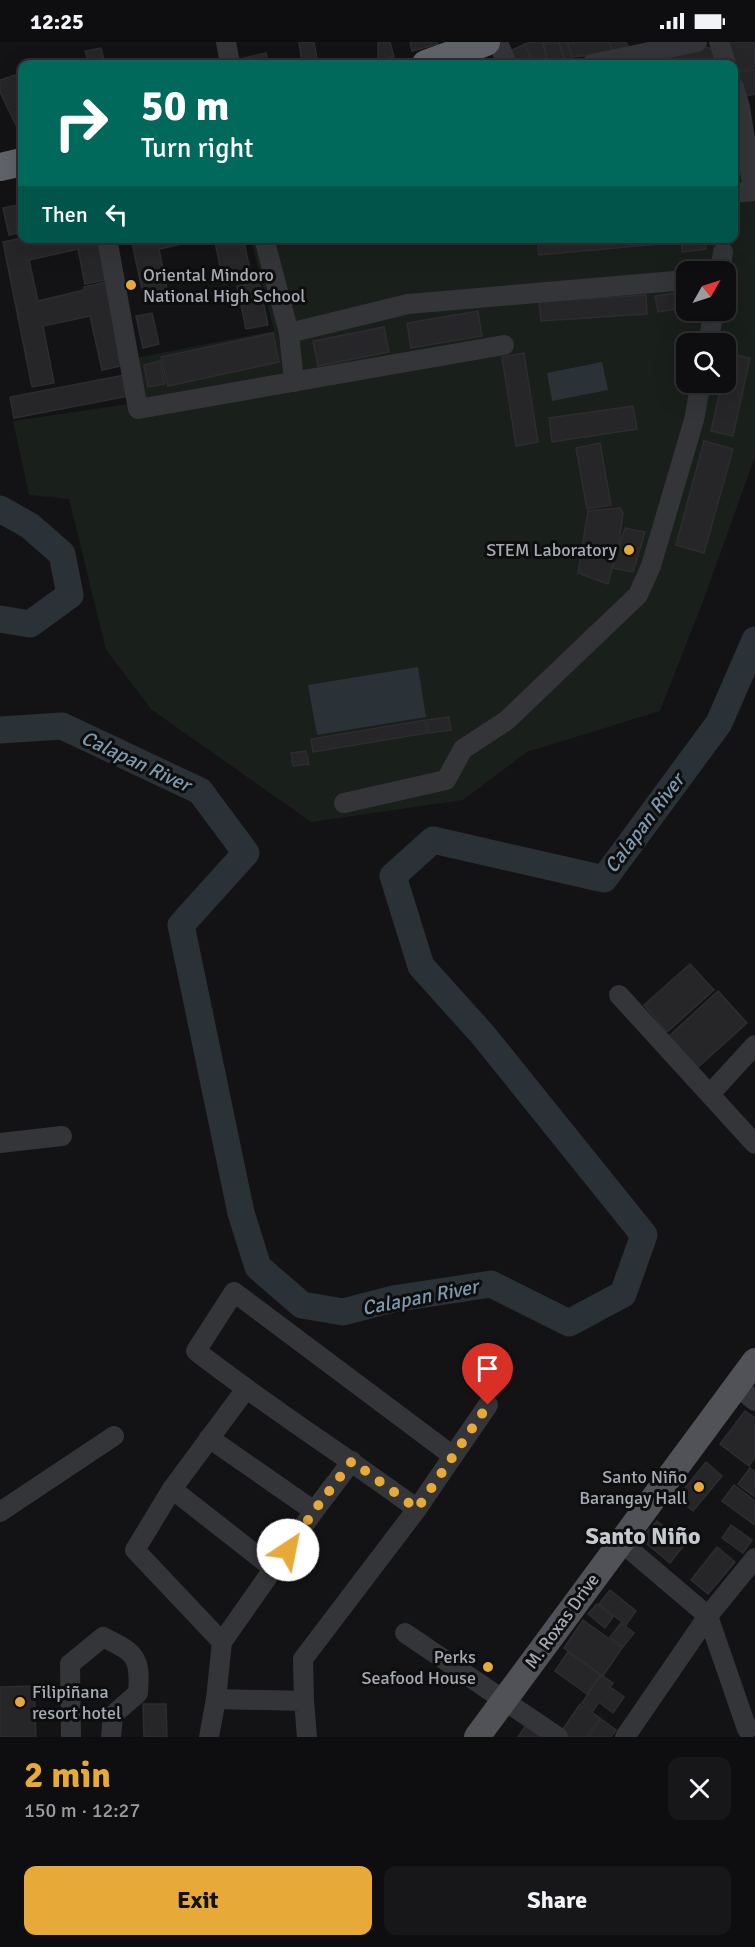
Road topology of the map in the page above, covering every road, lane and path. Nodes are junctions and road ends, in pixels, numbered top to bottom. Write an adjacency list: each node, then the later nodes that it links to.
1 (226, 42): 6 (street)
2 (486, 42): 7 (highway)
3 (498, 42): 8 (street)
4 (697, 42): 9 (street)
5 (719, 42): 10 (street)
6 (230, 60)
7 (437, 60)
8 (505, 60)
9 (611, 60)
10 (725, 60)
11 (743, 107): 14 (street)
12 (18, 163): 13 (highway)
13 (0, 167)
14 (747, 192)
15 (107, 243): 20 (street)
16 (265, 243): 18 (street)
17 (676, 281): 18 (street)
18 (289, 333): 20 (street)
19 (504, 345): 20 (street)
20 (294, 382)
21 (698, 393): 22 (street)
22 (344, 803)
23 (619, 996): 25 (street)
24 (755, 1045): 25 (street)
25 (710, 1094): 27 (street)
26 (62, 1136): 28 (street)
27 (754, 1141)
28 (0, 1143)
29 (755, 1361): 31 (main road, M. Roxas Drive)
30 (246, 1389): 34 (street); 35 (street); 36 (street)
31 (746, 1394): 41 (main road, M. Roxas Drive)
32 (488, 1405): 35 (street)
33 (114, 1436): 40 (street)
34 (209, 1438): 37 (street); 39 (street)
35 (453, 1456): 38 (street)
36 (352, 1461): 38 (street); 39 (street)
37 (172, 1490): 43 (street); 46 (street)
38 (417, 1509): 49 (street)
39 (314, 1511): 43 (street)
40 (0, 1512)
41 (621, 1542): 44 (street); 48 (main road, M. Roxas Drive)
42 (755, 1558): 44 (street)
43 (274, 1569): 46 (street)
44 (708, 1616): 50 (street); 57 (street)
45 (405, 1633): 48 (street)
46 (222, 1642): 47 (street)
47 (216, 1699): 49 (street); 53 (street)
48 (505, 1700): 55 (main road, M. Roxas Drive); 56 (street)
49 (304, 1701): 54 (street)
50 (749, 1732)
51 (71, 1737): 52 (street)
52 (111, 1737)
53 (209, 1737)
54 (307, 1737)
55 (477, 1737)
56 (558, 1737)
57 (625, 1737)

